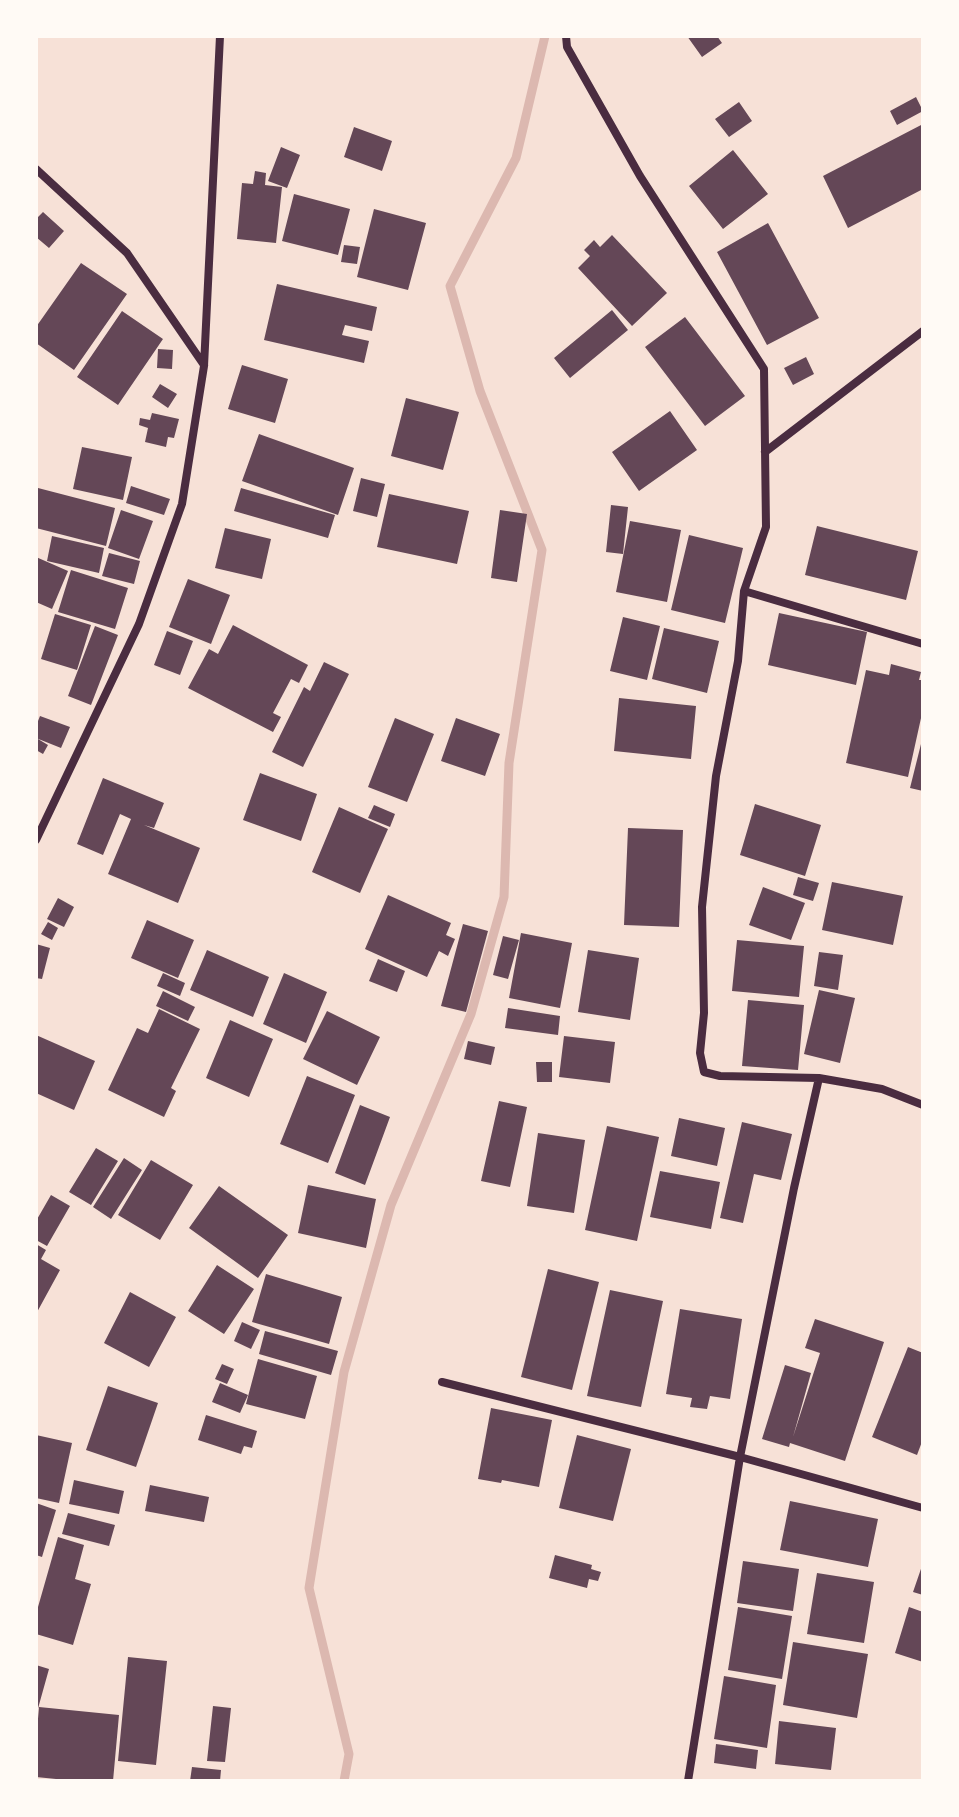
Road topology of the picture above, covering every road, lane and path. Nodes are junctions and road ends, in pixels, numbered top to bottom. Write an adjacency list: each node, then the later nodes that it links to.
1 (220, 36): 5 (street)
2 (566, 36): 6 (street)
3 (36, 169): 5 (street)
4 (923, 331): 6 (street)
5 (204, 366): 9 (street)
6 (765, 452): 7 (street)
7 (744, 591): 8 (street); 10 (street)
8 (923, 644)
9 (36, 840)
10 (819, 1078): 11 (street); 13 (street)
11 (923, 1105)
12 (442, 1382): 13 (street)
13 (740, 1457): 14 (street); 15 (street)
14 (923, 1508)
15 (688, 1781)

